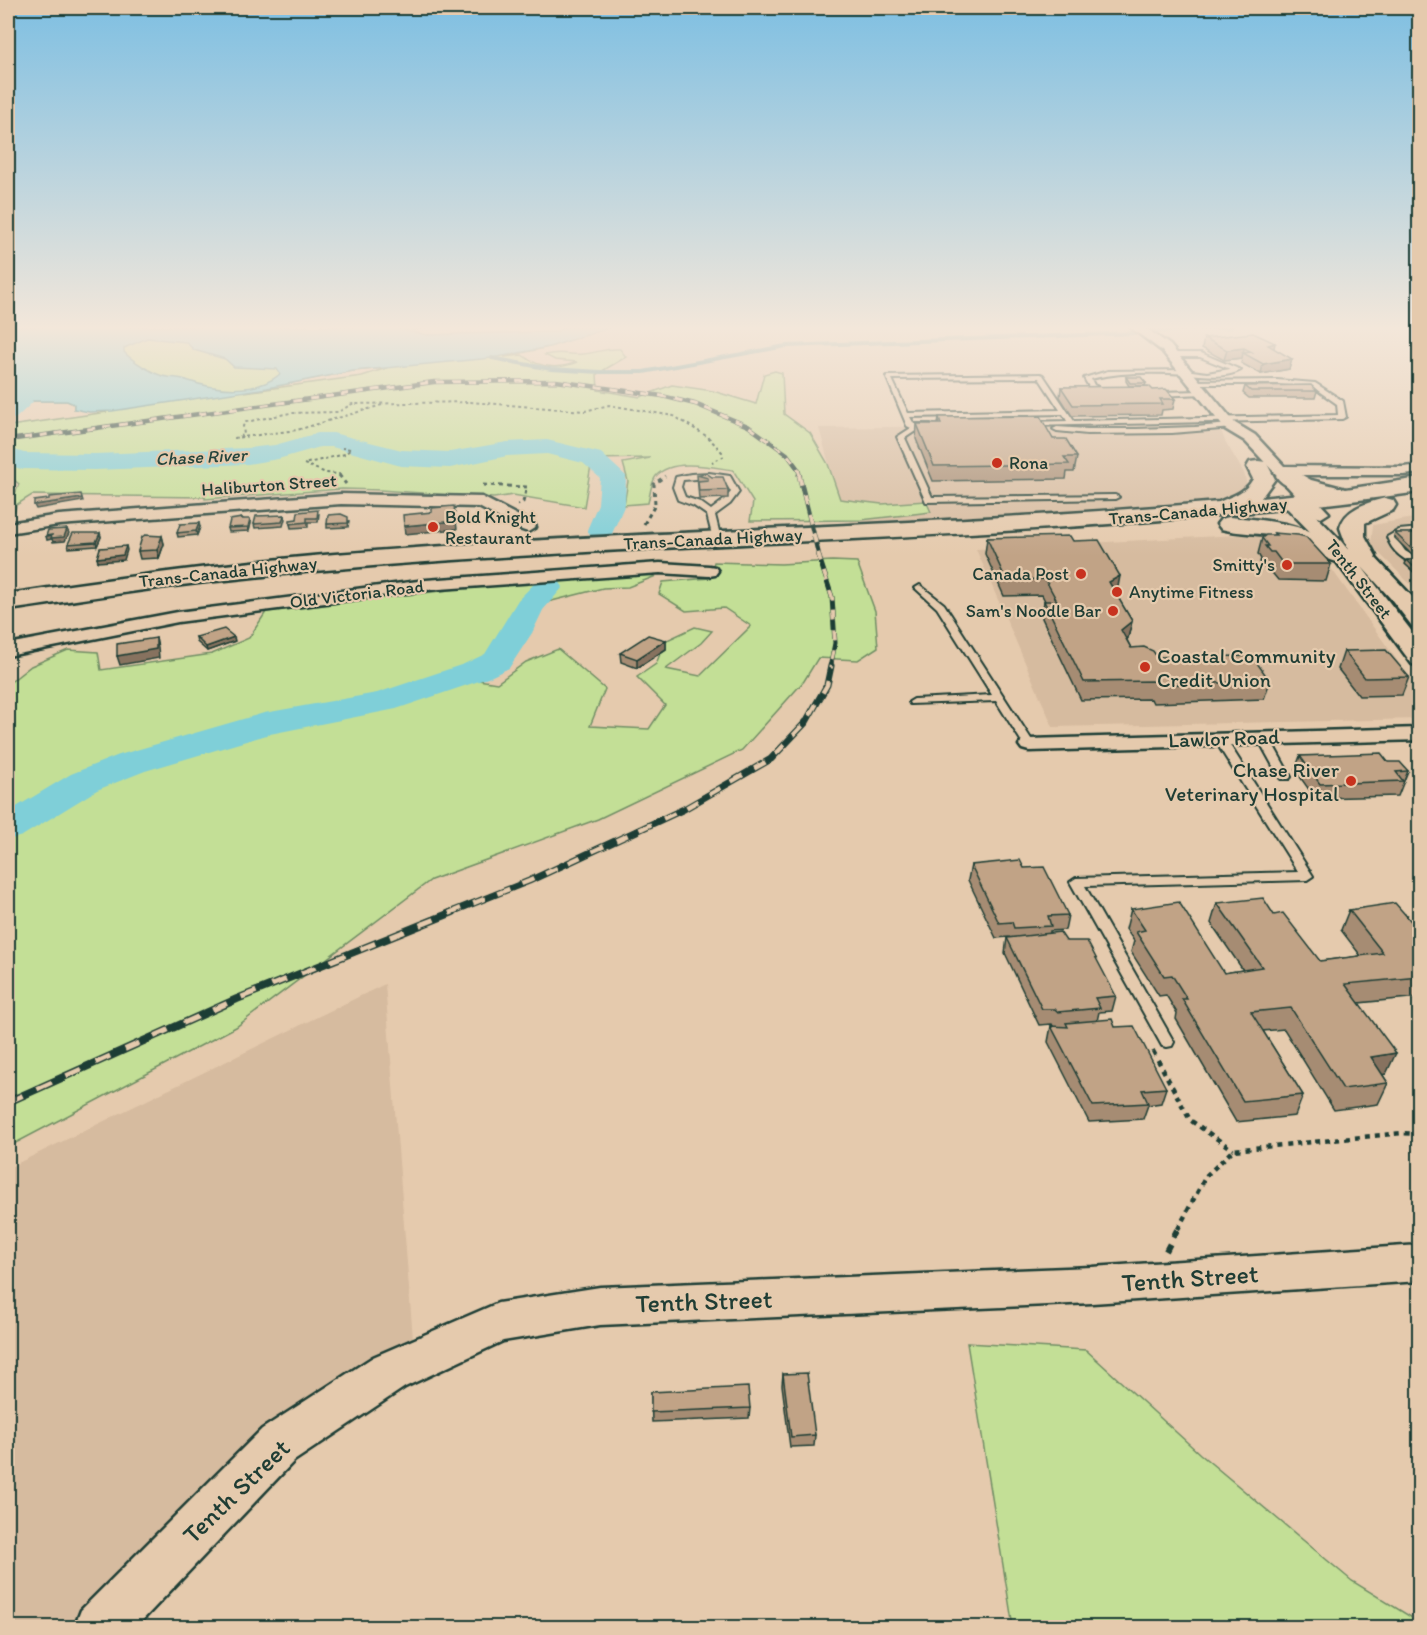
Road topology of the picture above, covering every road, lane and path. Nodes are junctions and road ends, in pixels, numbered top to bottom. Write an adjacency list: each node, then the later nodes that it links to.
1 (432, 403): 7 (path)
2 (488, 403): 17 (path)
3 (900, 403): 9 (lane)
4 (1059, 403): 8 (lane)
5 (1211, 403): 11 (street)
6 (1340, 403): 11 (lane)
7 (382, 405): 7 (path)
8 (1065, 412): 9 (lane); 10 (lane)
9 (906, 415): 13 (lane)
10 (1072, 423): 11 (lane); 12 (lane)
11 (1227, 423): 14 (lane); 18 (street); 20 (street)
12 (1015, 424)
13 (946, 426)
14 (1025, 428)
15 (935, 429): 24 (lane)
16 (342, 448): 21 (path)
17 (713, 462)
18 (1258, 467): 27 (street); 29 (highway)
19 (1419, 469): 20 (street)
20 (1283, 473): 25 (highway); 27 (street)
21 (339, 474)
22 (668, 475): 31 (path)
23 (1419, 485): 25 (highway, Trans-Canada Highway)
24 (1115, 496)
25 (1377, 499): 26 (highway, Trans-Canada Highway); 27 (highway, Trans-Canada Highway); 36 (highway)
26 (1419, 500)
27 (1307, 508): 29 (highway, Trans-Canada Highway); 36 (street, Tenth Street)
28 (711, 514): 28 (lane); 34 (lane)
29 (1214, 518): 34 (highway, Trans-Canada Highway); 36 (highway); 45 (highway, Trans-Canada Highway)
30 (528, 527): 32 (street, Haliburton Street); 35 (highway)
31 (640, 527)
32 (8, 528)
33 (1419, 531): 37 (lane)
34 (717, 538): 35 (highway, Trans-Canada Highway)
35 (600, 545): 40 (highway, Trans-Canada Highway)
36 (1353, 557): 42 (street, Tenth Street); 50 (street, Tenth Street)
37 (1419, 563)
38 (709, 571): 49 (street, Old Victoria Road)
39 (8, 586): 40 (highway)
40 (93, 587): 43 (highway, Trans-Canada Highway)
41 (920, 588): 51 (lane)
42 (1399, 594): 44 (lane); 47 (street, Tenth Street)
43 (8, 602)
44 (1419, 603)
45 (57, 609): 46 (highway, Trans-Canada Highway); 48 (highway)
46 (8, 616)
47 (1419, 621)
48 (8, 625)
49 (8, 650)
50 (1419, 659)
51 (999, 698): 52 (lane); 56 (lane)
52 (914, 702)
53 (1419, 734): 54 (street, Lawlor Road)
54 (1263, 737): 55 (street, Lawlor Road); 57 (lane)
55 (1220, 739): 56 (street, Lawlor Road); 60 (lane)
56 (1029, 746)
57 (1285, 777)
58 (1399, 913): 59 (path)
59 (1419, 921)
60 (1167, 1042): 62 (path)
61 (1419, 1134): 62 (path)
62 (1233, 1150): 64 (path)
63 (1419, 1263): 64 (street, Tenth Street)
64 (1150, 1281): 65 (street, Tenth Street)
65 (99, 1628)

